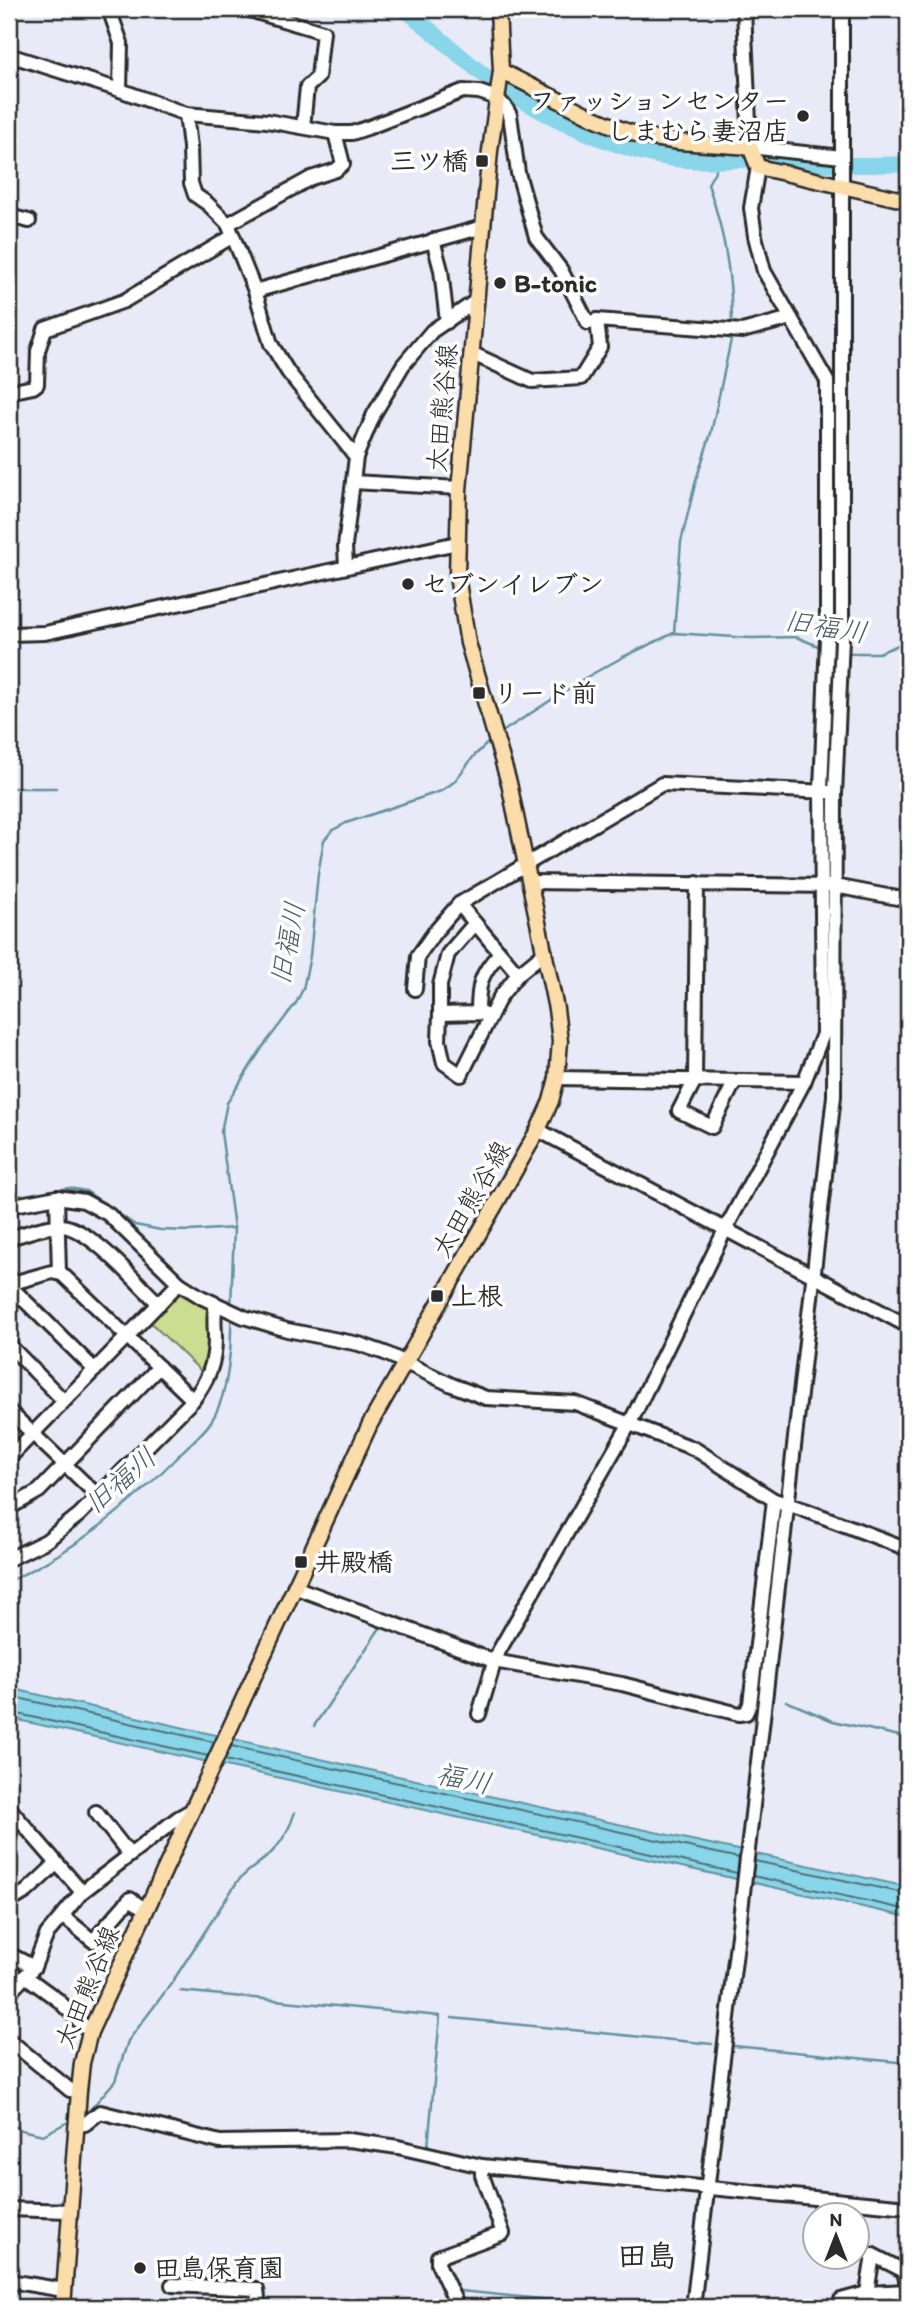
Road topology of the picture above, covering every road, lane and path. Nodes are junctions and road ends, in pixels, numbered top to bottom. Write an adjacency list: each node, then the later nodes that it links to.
1 (108, 9): 8 (street)
2 (246, 9): 10 (street)
3 (498, 9): 7 (main road, 太田熊谷線)
4 (744, 9): 12 (street)
5 (842, 9): 13 (street)
6 (9, 55): 8 (street)
7 (499, 84): 11 (street); 12 (main road); 19 (main road, 太田熊谷線); 25 (street)
8 (120, 90): 9 (street)
9 (186, 114): 10 (street); 20 (street)
10 (303, 127): 11 (street)
11 (335, 133): 20 (street)
12 (750, 147): 13 (street); 14 (main road)
13 (842, 157): 15 (street)
14 (758, 167): 15 (main road); 24 (street)
15 (842, 178): 16 (main road); 36 (street)
16 (908, 201)
17 (9, 216): 18 (street)
18 (29, 221)
19 (483, 227): 21 (street); 23 (main road, 太田熊谷線)
20 (230, 230): 22 (street); 28 (street)
21 (433, 240): 22 (street); 26 (street)
22 (255, 291): 29 (street)
23 (476, 301): 26 (street); 27 (main road, 太田熊谷線)
24 (791, 318): 25 (street); 35 (street)
25 (597, 320): 27 (street)
26 (447, 321): 29 (street)
27 (471, 353): 31 (main road, 太田熊谷線)
28 (9, 392)
29 (356, 457): 30 (street)
30 (353, 482): 31 (street); 33 (street)
31 (459, 488): 32 (main road, 太田熊谷線)
32 (457, 543): 33 (street); 37 (main road, 太田熊谷線)
33 (346, 567): 34 (street)
34 (9, 634)
35 (821, 790): 36 (street); 37 (street); 40 (street)
36 (835, 794): 41 (street)
37 (527, 863): 38 (main road, 太田熊谷線); 43 (street)
38 (531, 881): 39 (street); 45 (main road, 太田熊谷線)
39 (697, 883): 40 (street); 52 (street)
40 (821, 886): 41 (street); 54 (street)
41 (835, 886): 42 (street); 62 (street)
42 (908, 901)
43 (458, 904): 44 (street); 48 (street)
44 (475, 923): 46 (street); 49 (street)
45 (545, 952): 47 (street); 51 (main road, 太田熊谷線)
46 (500, 953): 47 (street); 50 (street)
47 (518, 974): 50 (street)
48 (415, 989)
49 (440, 1014): 50 (street); 50 (street)
50 (484, 1015)
51 (557, 1078): 52 (street); 55 (main road, 太田熊谷線)
52 (695, 1080): 53 (street); 53 (street)
53 (735, 1081): 54 (street)
54 (804, 1082): 59 (street)
55 (538, 1130): 59 (street); 70 (main road, 太田熊谷線)
56 (57, 1197): 57 (street); 58 (street); 63 (street)
57 (9, 1206)
58 (58, 1226): 60 (street); 61 (street); 65 (street)
59 (725, 1230): 62 (street); 76 (street)
60 (9, 1238)
61 (59, 1273): 64 (street); 68 (street)
62 (814, 1277): 67 (street); 82 (street)
63 (179, 1283): 65 (street); 66 (street)
64 (11, 1284): 72 (street)
65 (159, 1304): 68 (street)
66 (219, 1306): 70 (street); 73 (street)
67 (908, 1326)
68 (127, 1336): 71 (street); 72 (street)
69 (9, 1345): 74 (street)
70 (405, 1363): 76 (street); 86 (main road, 太田熊谷線)
71 (159, 1367): 73 (street); 79 (street)
72 (95, 1370): 74 (street)
73 (193, 1400): 80 (street)
74 (64, 1401): 77 (street)
75 (9, 1411): 77 (street)
76 (630, 1423): 81 (street); 87 (street)
77 (32, 1434): 78 (street); 79 (street)
78 (9, 1458)
79 (65, 1465): 80 (street); 83 (street)
80 (98, 1496): 85 (street)
81 (774, 1500): 82 (street); 87 (street)
82 (787, 1504): 84 (street); 106 (street)
83 (9, 1508)
84 (908, 1549)
85 (9, 1559)
86 (294, 1587): 87 (street); 90 (main road, 太田熊谷線)
87 (494, 1661): 88 (street)
88 (479, 1714)
89 (9, 1808): 93 (street)
90 (192, 1810): 92 (street); 96 (main road, 太田熊谷線)
91 (96, 1812): 92 (street)
92 (130, 1855): 94 (street)
93 (56, 1864): 94 (street); 95 (street)
94 (82, 1892): 97 (street)
95 (9, 1902)
96 (146, 1910): 97 (street); 101 (main road, 太田熊谷線)
97 (62, 1916): 99 (street)
98 (9, 1954): 99 (street)
99 (29, 1971): 100 (street); 101 (street)
100 (9, 1993)
101 (90, 2032): 103 (main road, 太田熊谷線)
102 (9, 2040): 103 (street)
103 (79, 2091): 104 (main road, 太田熊谷線)
104 (76, 2126): 105 (street); 109 (main road, 太田熊谷線)
105 (482, 2166): 106 (street); 119 (street)
106 (707, 2186): 107 (street); 120 (street)
107 (908, 2207)
108 (9, 2209): 109 (street)
109 (69, 2211): 114 (main road, 太田熊谷線)
110 (908, 2257): 111 (street)
111 (904, 2271): 115 (street); 116 (street)
112 (9, 2281): 114 (street)
113 (172, 2285): 118 (street)
114 (64, 2290): 117 (main road, 太田熊谷線)
115 (908, 2291): 116 (street)
116 (867, 2293): 121 (street); 122 (street)
117 (63, 2307)
118 (259, 2307)
119 (458, 2307)
120 (693, 2307)
121 (840, 2307)
122 (868, 2307)

